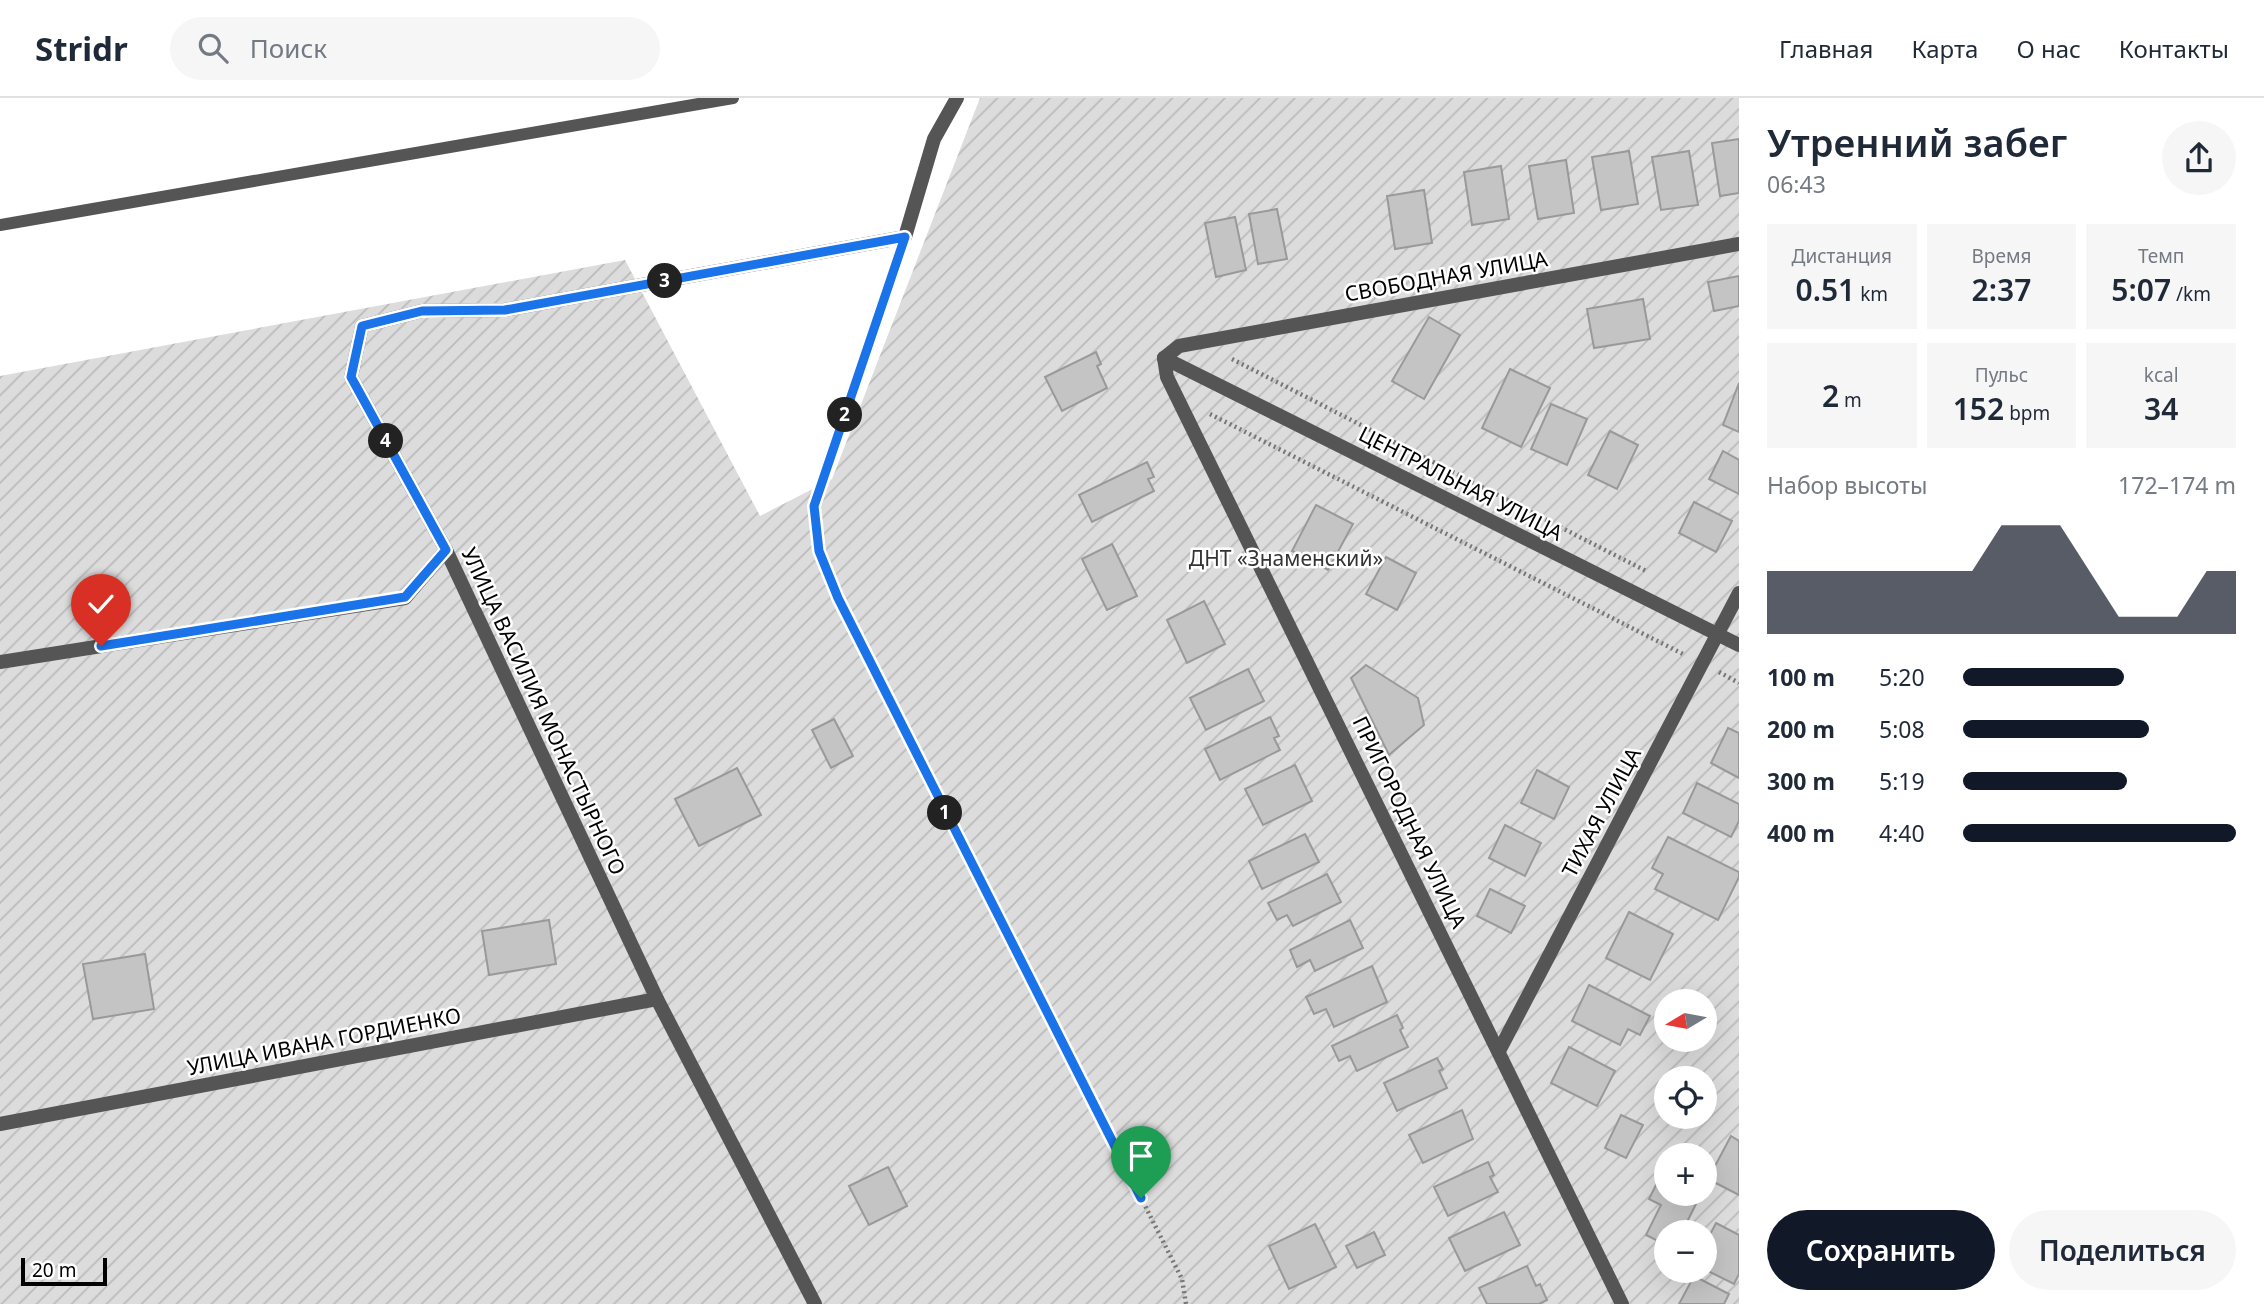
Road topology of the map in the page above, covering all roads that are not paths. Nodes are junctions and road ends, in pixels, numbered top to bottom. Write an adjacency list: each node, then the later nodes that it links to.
1 (733, 98): 3 (lane)
2 (957, 98): 6 (street, УЛИЦА ВАСИЛИЯ МОНАСТЫРНОГО)
3 (0, 225)
4 (1739, 244): 5 (street, СВОБОДНАЯ УЛИЦА)
5 (1164, 358): 8 (street, ЦЕНТРАЛЬНАЯ УЛИЦА); 12 (street, ПРИГОРОДНАЯ УЛИЦА)
6 (446, 550): 10 (street); 11 (street, УЛИЦА ВАСИЛИЯ МОНАСТЫРНОГО)
7 (1739, 593): 8 (street, ТИХАЯ УЛИЦА)
8 (1717, 634): 9 (street, ЦЕНТРАЛЬНАЯ УЛИЦА); 12 (street, ТИХАЯ УЛИЦА)
9 (1739, 645)
10 (0, 662)
11 (657, 999): 13 (street, УЛИЦА ИВАНА ГОРДИЕНКО); 14 (street, УЛИЦА ВАСИЛИЯ МОНАСТЫРНОГО)
12 (1500, 1051): 15 (street, ПРИГОРОДНАЯ УЛИЦА)
13 (0, 1124)
14 (815, 1304)
15 (1622, 1304)

